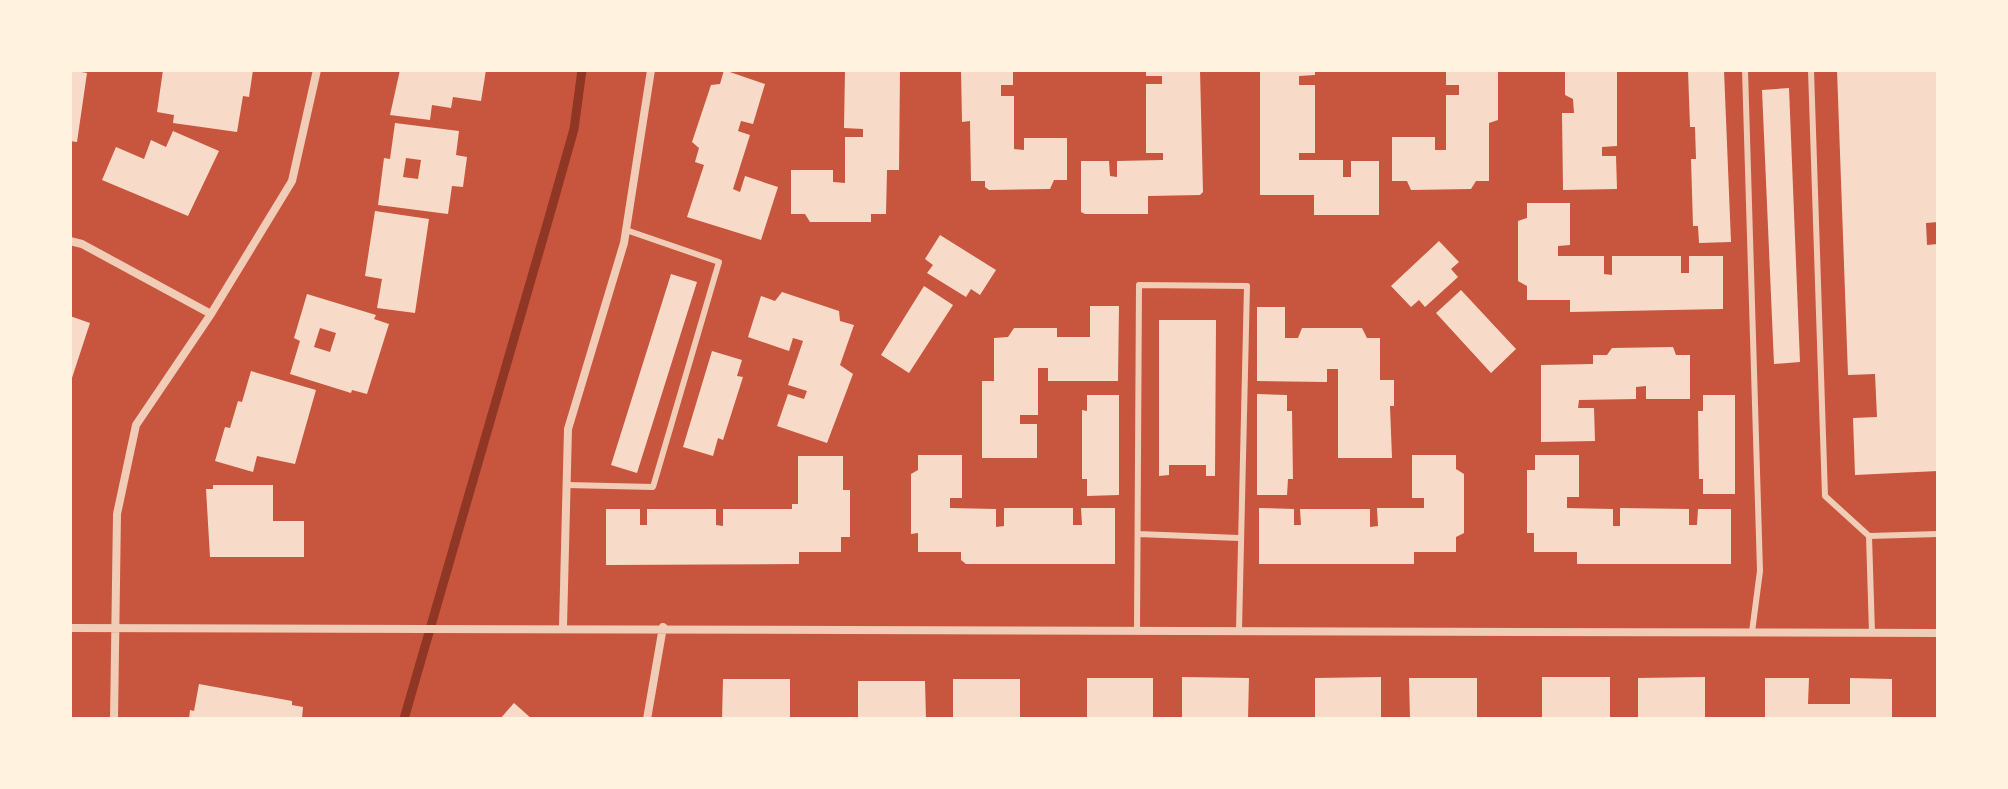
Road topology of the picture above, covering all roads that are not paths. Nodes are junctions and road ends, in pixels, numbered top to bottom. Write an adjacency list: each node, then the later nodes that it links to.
1 (317, 70): 7 (street)
2 (651, 70): 5 (street)
3 (1745, 70): 19 (lane)
4 (1811, 70): 11 (lane)
5 (626, 230): 8 (street); 8 (lane)
6 (70, 241): 7 (street)
7 (211, 314): 16 (street)
8 (567, 485): 13 (street)
9 (1138, 534): 12 (lane); 12 (lane); 17 (lane)
10 (1938, 534): 11 (lane)
11 (1869, 536): 20 (lane)
12 (1239, 538): 18 (lane)
13 (563, 627): 14 (street); 16 (street)
14 (663, 627): 17 (street); 23 (street)
15 (70, 628): 16 (street)
16 (114, 629): 22 (street)
17 (1137, 630): 18 (street)
18 (1239, 630): 19 (street)
19 (1752, 632): 20 (street)
20 (1872, 633): 21 (street)
21 (1938, 633)
22 (114, 719)
23 (647, 719)

